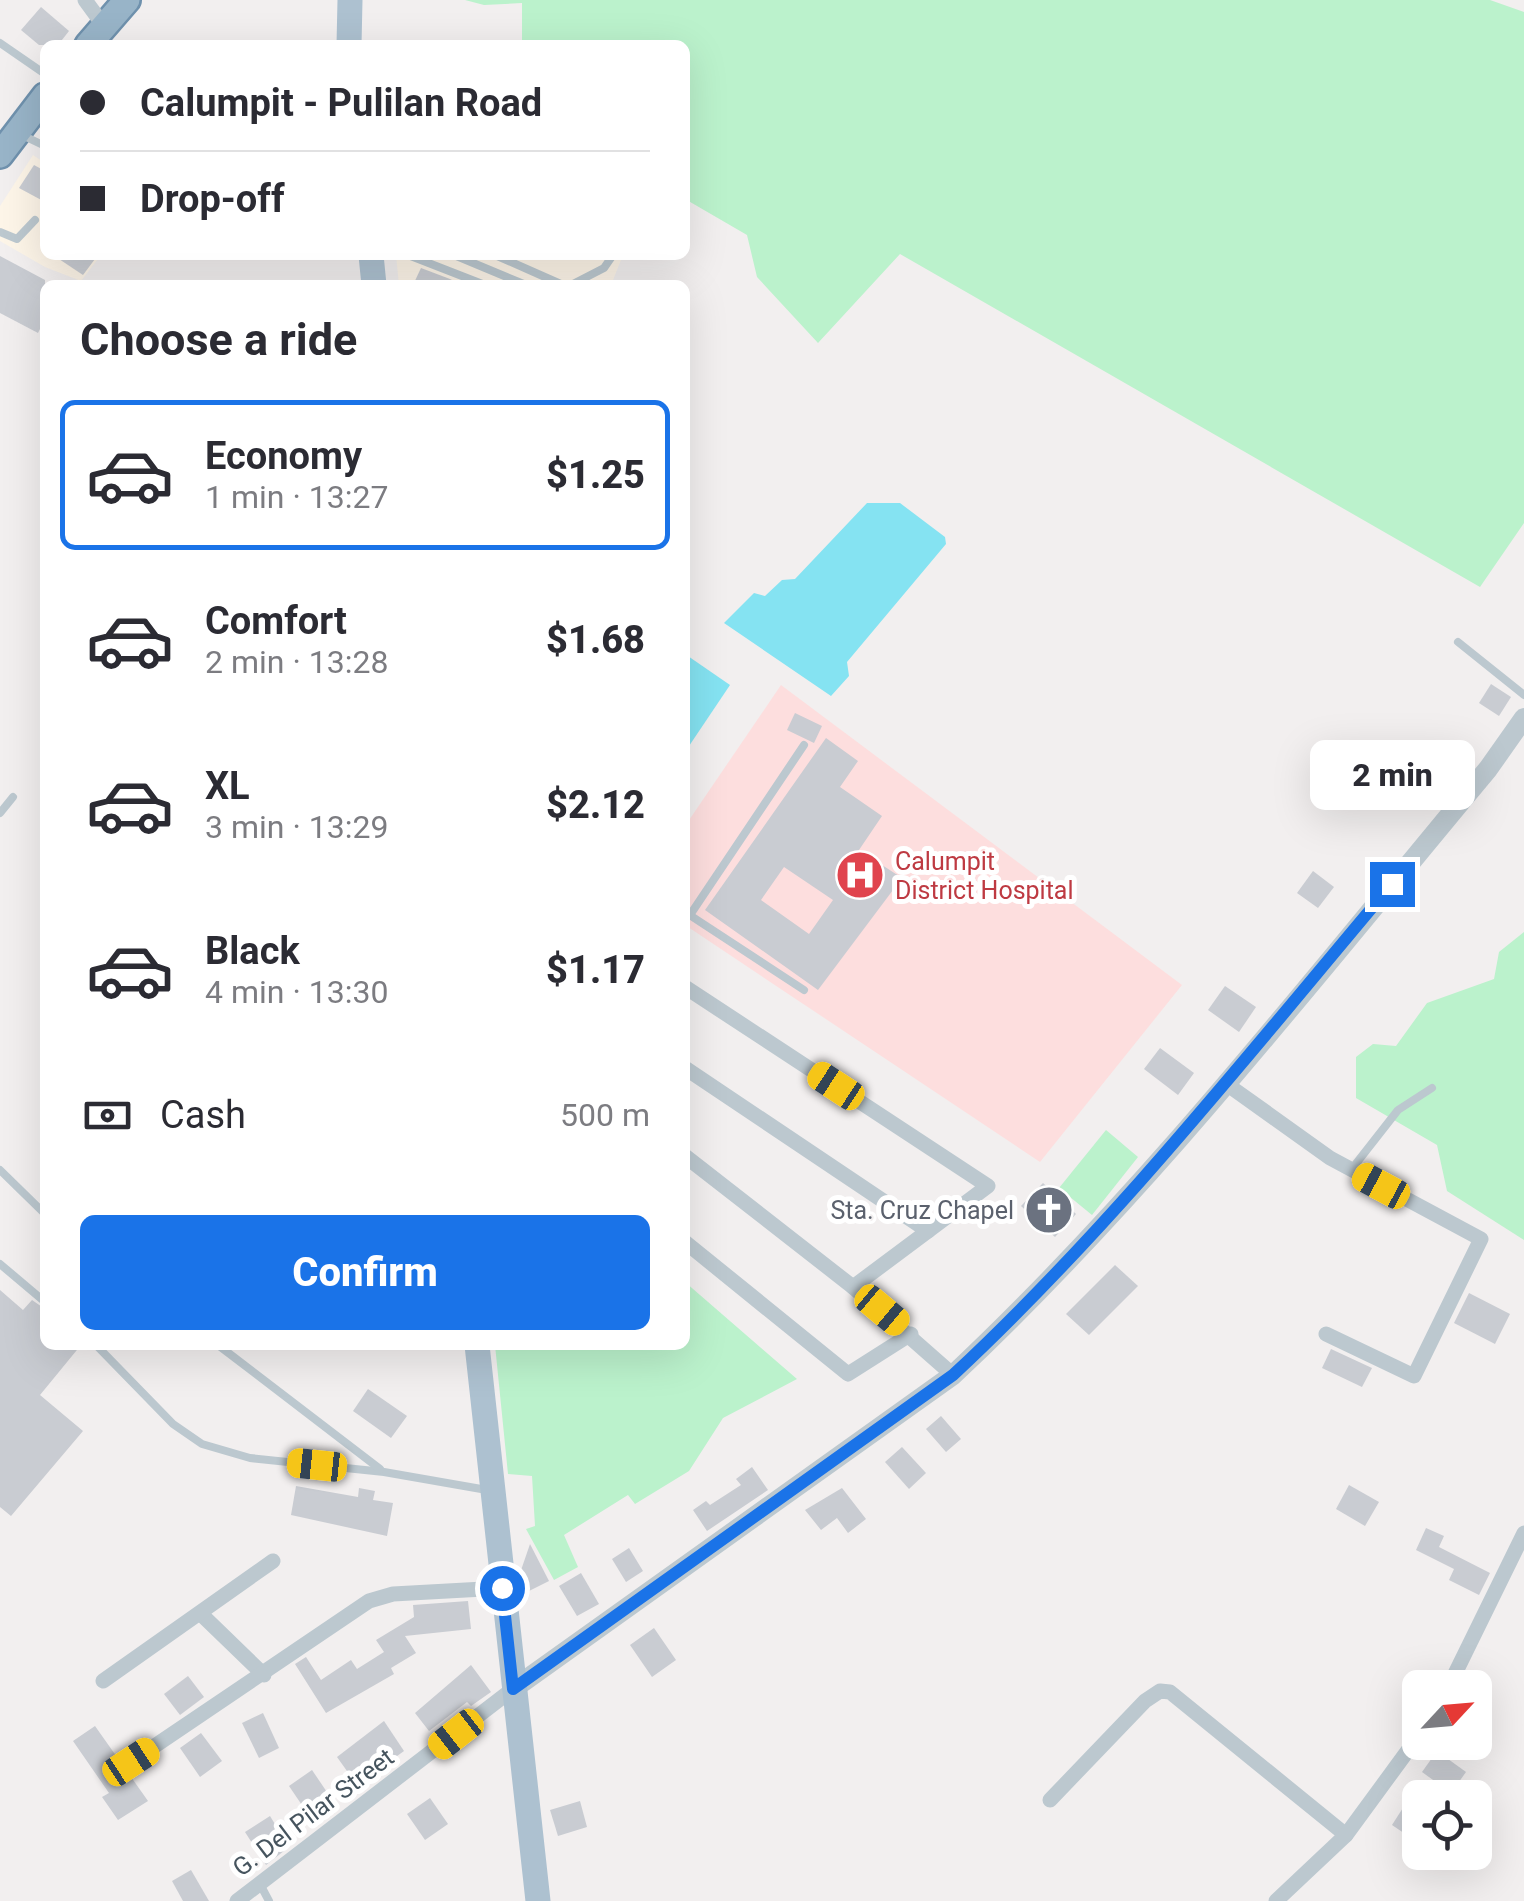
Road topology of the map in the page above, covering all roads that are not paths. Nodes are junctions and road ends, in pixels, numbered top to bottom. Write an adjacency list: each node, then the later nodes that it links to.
1 (84, 0): 3 (street)
2 (350, 0): 4 (main road)
3 (108, 21)
4 (349, 40)
5 (0, 43): 6 (lane)
6 (40, 71)
7 (40, 102): 8 (highway)
8 (9, 142): 9 (lane)
9 (40, 145)
10 (36, 220): 11 (lane)
11 (0, 232)
12 (421, 260): 16 (lane)
13 (466, 260): 17 (lane)
14 (508, 260): 18 (lane)
15 (610, 260): 19 (lane)
16 (472, 280)
17 (514, 280)
18 (555, 280)
19 (578, 280)
20 (1458, 642): 21 (lane)
21 (1524, 694)
22 (1524, 718): 31 (street)
23 (804, 745): 26 (lane)
24 (13, 797): 25 (lane)
25 (0, 813)
26 (690, 911)
27 (690, 915): 29 (lane)
28 (690, 989): 37 (street)
29 (804, 990)
30 (690, 1071): 37 (street)
31 (1225, 1084): 35 (street); 47 (street)
32 (1432, 1088): 35 (lane)
33 (690, 1160): 40 (street)
34 (0, 1170): 36 (lane)
35 (1351, 1170): 43 (street)
36 (40, 1209)
37 (928, 1231): 40 (street)
38 (690, 1246): 42 (street)
39 (0, 1264): 41 (lane)
40 (853, 1287): 42 (street)
41 (40, 1298)
42 (910, 1334): 47 (street)
43 (1326, 1334)
44 (108, 1350): 48 (lane)
45 (225, 1350): 48 (lane)
46 (478, 1350): 49 (main road)
47 (953, 1375): 57 (street)
48 (384, 1472): 49 (lane)
49 (492, 1491): 52 (main road)
50 (1524, 1533): 54 (street)
51 (273, 1561): 53 (street)
52 (502, 1588): 55 (street); 57 (main road)
53 (202, 1615): 55 (street); 56 (street)
54 (1457, 1670)
55 (264, 1675): 59 (street)
56 (103, 1681)
57 (513, 1689): 62 (street, G. Del Pilar Street); 64 (main road)
58 (1402, 1759): 61 (street)
59 (131, 1762)
60 (1050, 1800): 61 (street)
61 (1346, 1835): 65 (street)
62 (265, 1893): 63 (street, G. Del Pilar Street)
63 (237, 1901)
64 (538, 1901)
65 (1276, 1901)

